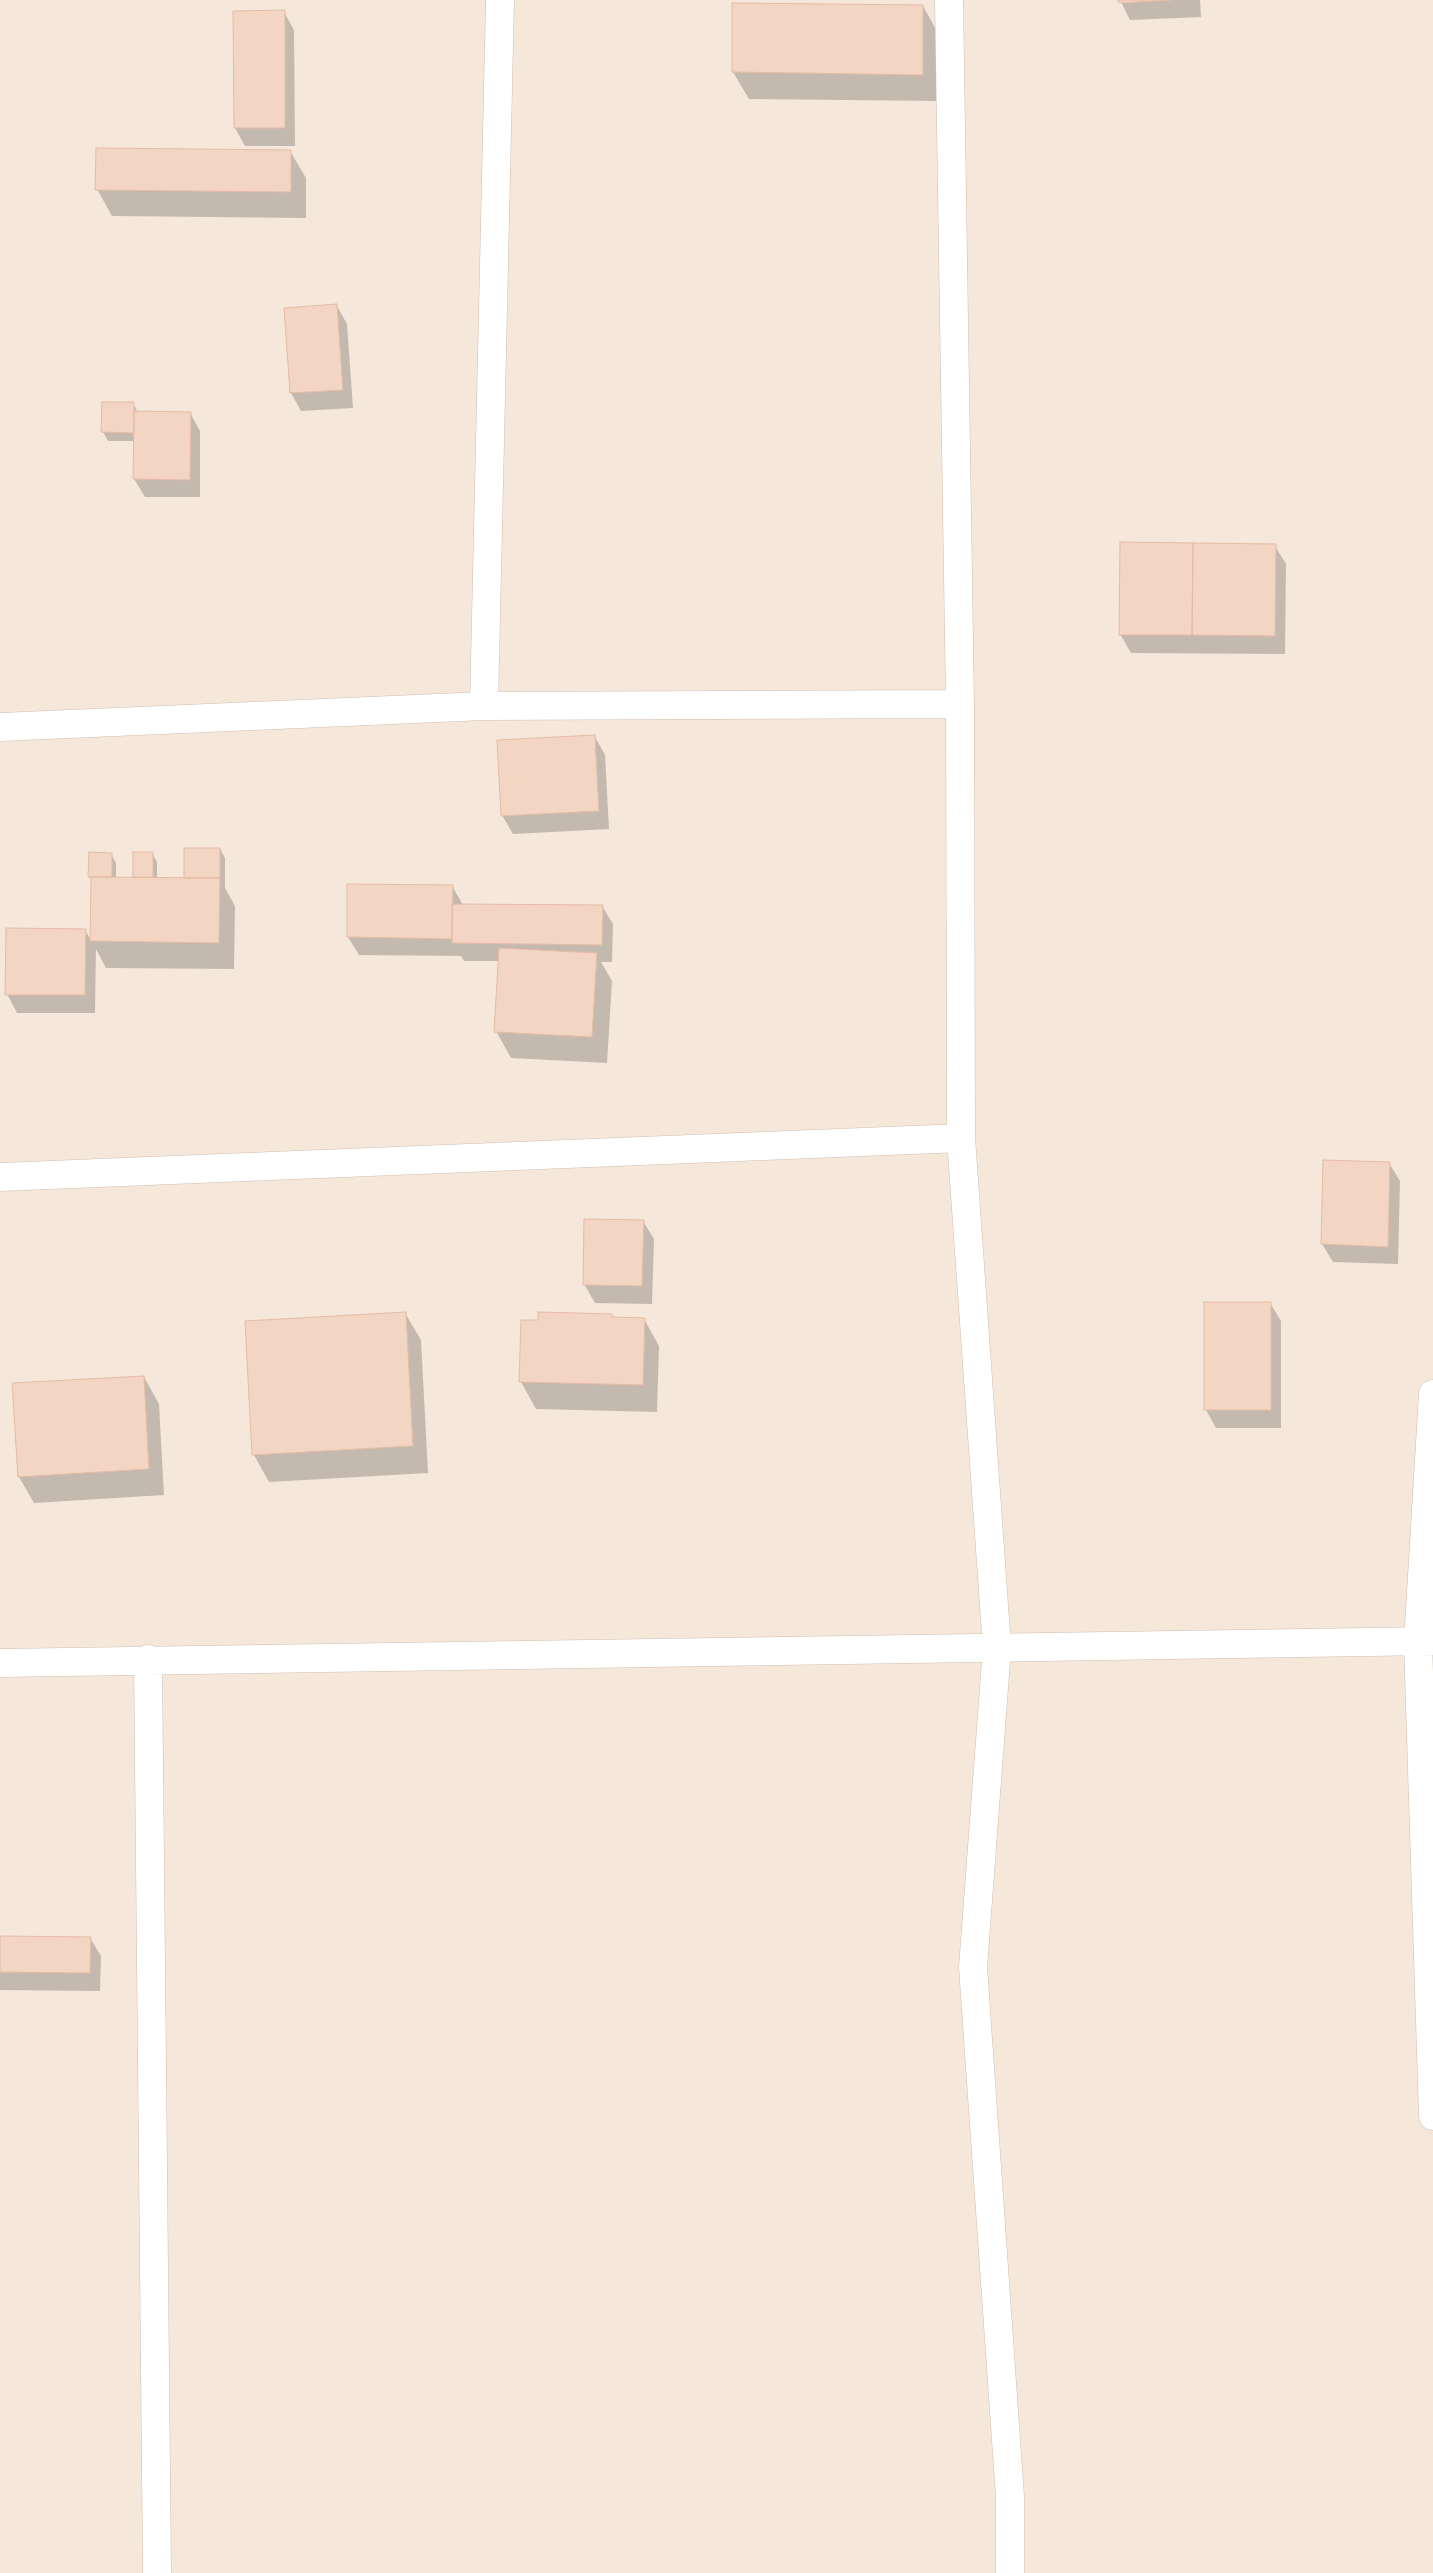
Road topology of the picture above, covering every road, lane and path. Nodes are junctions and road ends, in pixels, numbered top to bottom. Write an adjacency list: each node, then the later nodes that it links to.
1 (500, 0): 4 (street)
2 (949, 0): 3 (street)
3 (960, 704): 4 (street); 6 (street)
4 (484, 706): 5 (street)
5 (0, 727)
6 (961, 1138): 7 (street); 10 (street)
7 (0, 1177)
8 (1433, 1394): 9 (street)
9 (1426, 1641): 10 (street); 13 (street)
10 (997, 1648): 11 (street); 15 (street)
11 (148, 1659): 12 (street); 14 (street)
12 (0, 1663)
13 (1433, 2116)
14 (157, 2573)
15 (1010, 2573)

